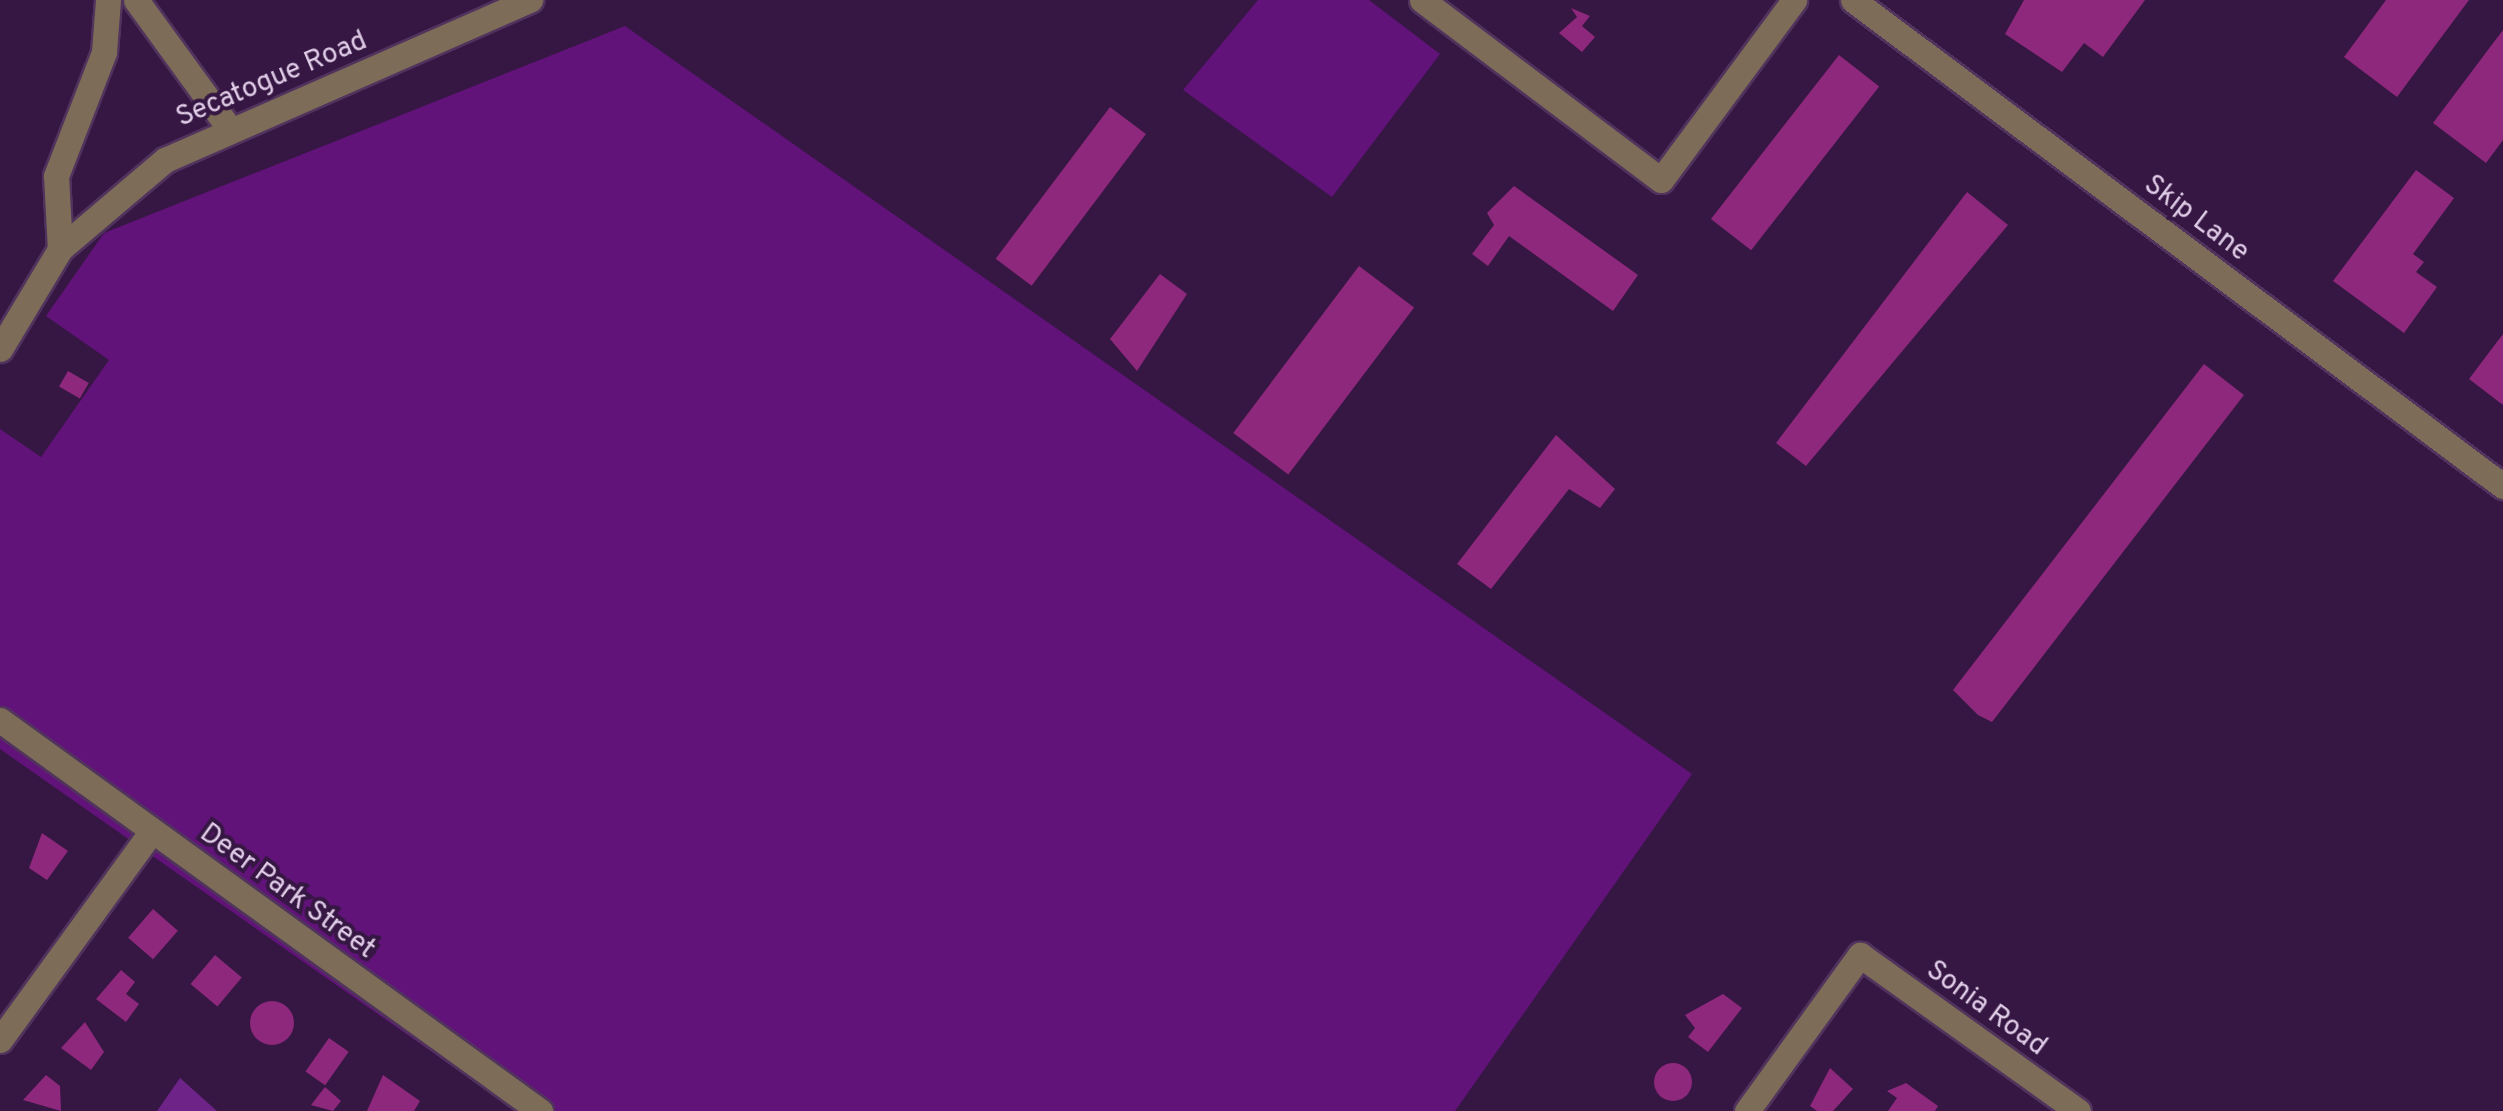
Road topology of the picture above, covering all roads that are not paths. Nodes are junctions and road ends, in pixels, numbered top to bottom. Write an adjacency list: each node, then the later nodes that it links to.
1 (108, 0): 8 (street)
2 (136, 0): 7 (street)
3 (530, 0): 7 (street, Secatogue Road)
4 (1422, 0): 5 (street)
5 (1794, 0)
6 (1853, 0): 10 (street, Skip Lane)
7 (229, 128): 8 (street, Secatogue Road)
8 (60, 250): 9 (street, Secatogue Road)
9 (0, 348)
10 (2503, 486)
11 (0, 720): 12 (street, Deer Park Street)
12 (152, 831): 13 (street); 14 (street, Deer Park Street)
13 (0, 1040)
14 (540, 1111)
15 (1747, 1111): 16 (street, Sonia Road)
16 (2078, 1111)

